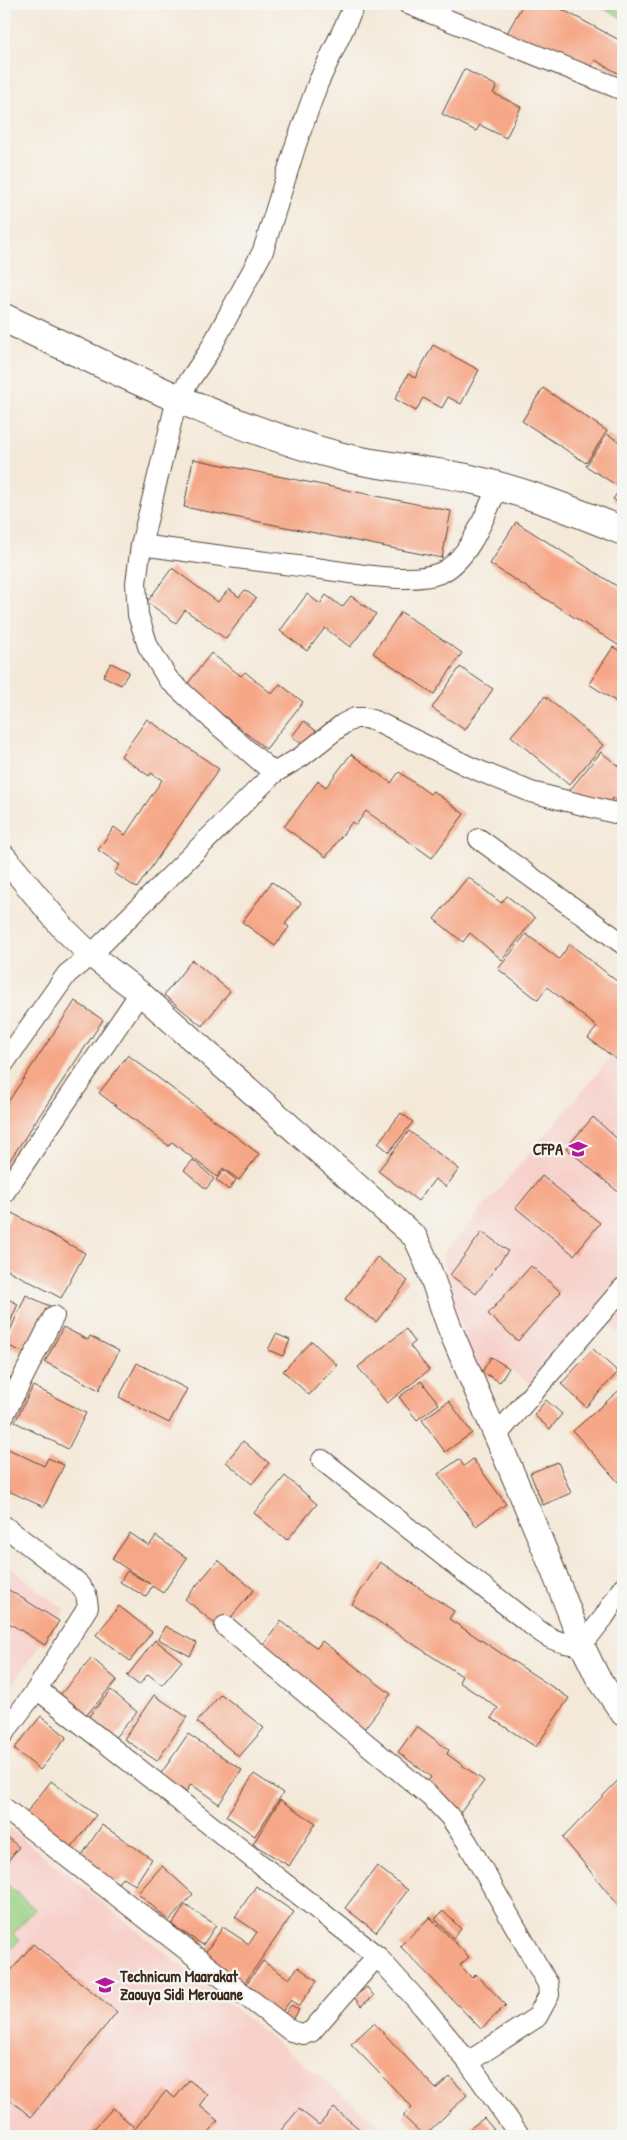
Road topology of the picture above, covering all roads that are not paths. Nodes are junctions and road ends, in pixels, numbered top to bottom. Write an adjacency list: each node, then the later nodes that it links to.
1 (355, 4): 5 (street)
2 (408, 4): 3 (street)
3 (623, 90)
4 (4, 318): 5 (main road)
5 (178, 399): 6 (main road); 8 (street)
6 (498, 486): 7 (main road); 8 (street)
7 (623, 531)
8 (141, 545): 9 (street)
9 (274, 773): 10 (street); 14 (street)
10 (623, 815)
11 (479, 839): 13 (street)
12 (4, 857): 14 (street)
13 (623, 944)
14 (91, 955): 15 (street); 16 (street)
15 (140, 993): 17 (street); 21 (street)
16 (4, 1063)
17 (4, 1193)
18 (623, 1288): 21 (street)
19 (54, 1316): 20 (street)
20 (4, 1415)
21 (496, 1436): 26 (street)
22 (322, 1460): 26 (street)
23 (4, 1526): 27 (street)
24 (623, 1587): 26 (street)
25 (225, 1626): 32 (street)
26 (582, 1645): 28 (street)
27 (37, 1689): 29 (street); 31 (street)
28 (623, 1714)
29 (4, 1733)
30 (5, 1810): 31 (street)
31 (377, 1956): 32 (street)
32 (468, 2062): 33 (street)
33 (520, 2136)

